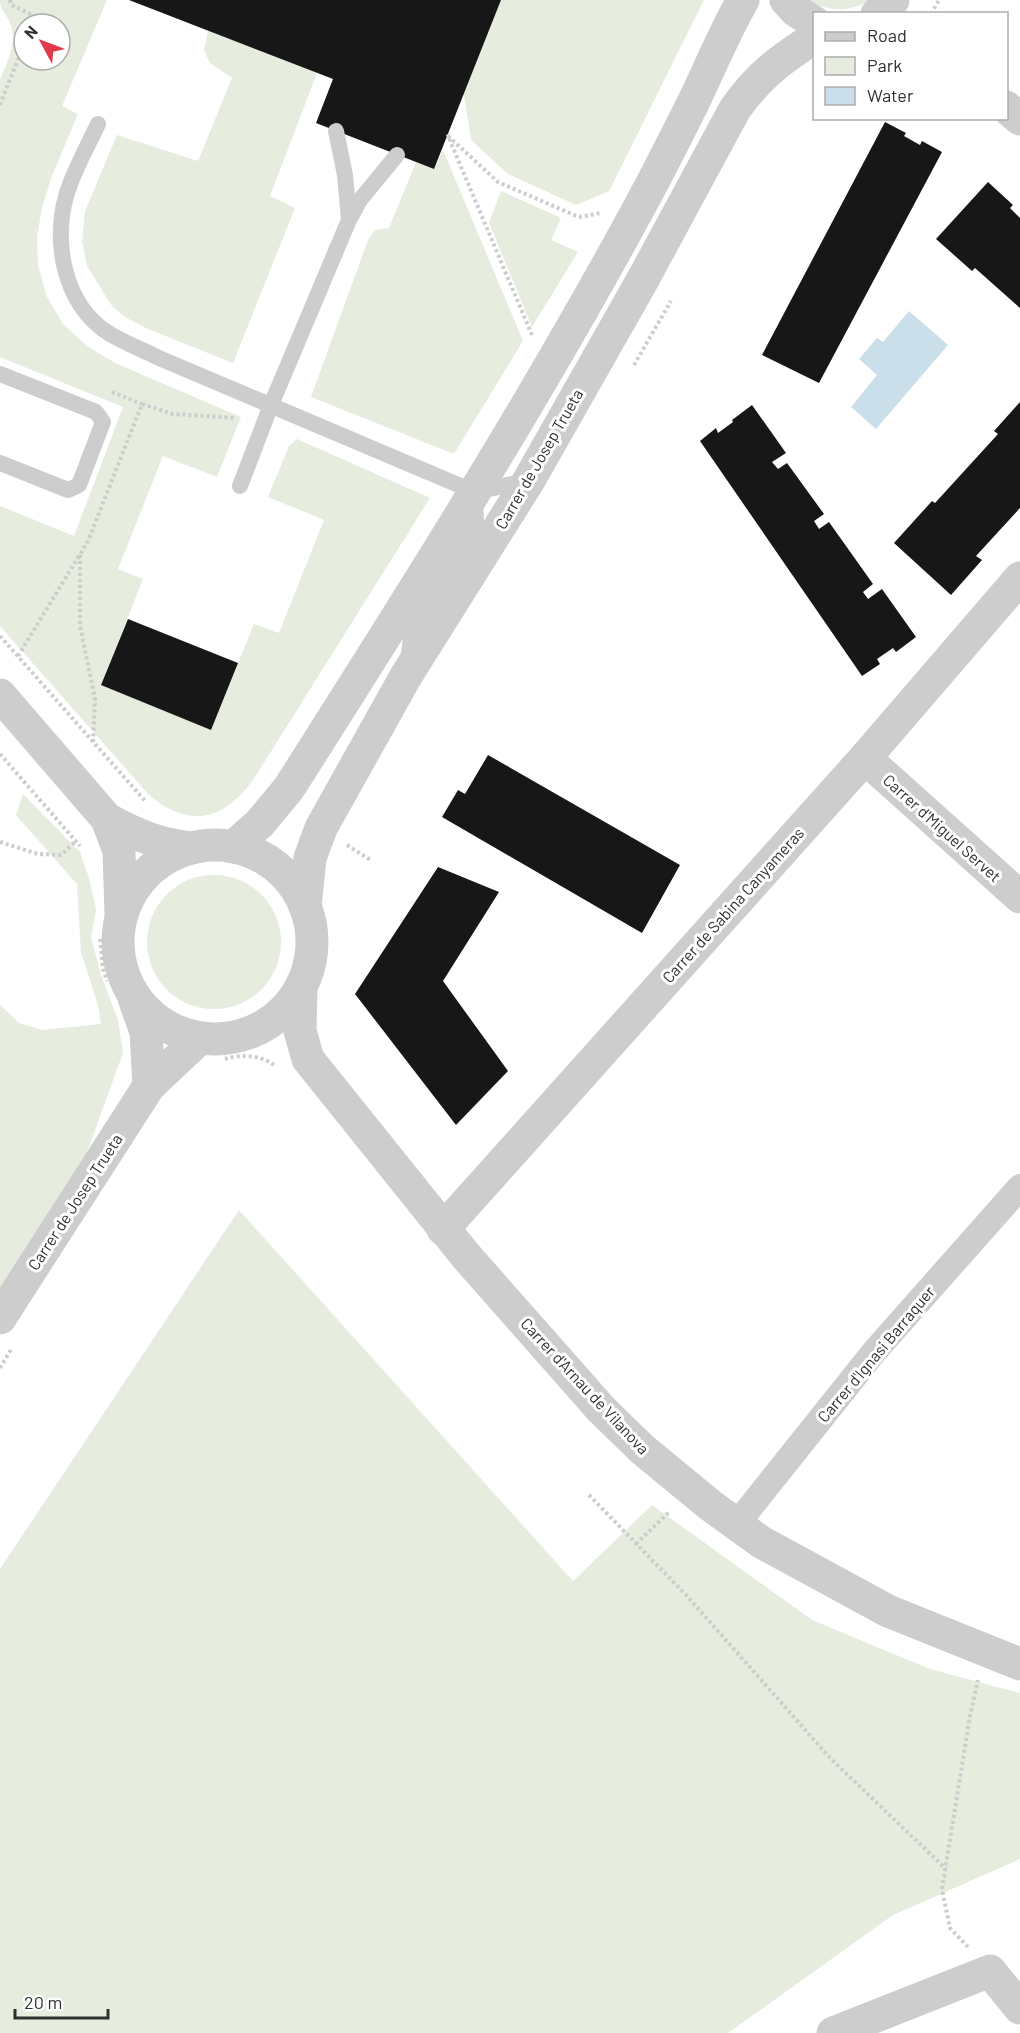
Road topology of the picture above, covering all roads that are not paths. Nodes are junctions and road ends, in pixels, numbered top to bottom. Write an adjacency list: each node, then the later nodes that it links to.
1 (744, 0): 18 (street)
2 (786, 0): 5 (street)
3 (892, 0): 4 (street)
4 (879, 12)
5 (813, 21)
6 (813, 40): 16 (street, Carrer de Josep Trueta)
7 (1008, 109): 8 (street)
8 (1020, 119)
9 (98, 124): 14 (lane)
10 (336, 131): 12 (lane)
11 (397, 155): 12 (lane)
12 (349, 220): 14 (lane)
13 (0, 374): 15 (lane)
14 (268, 412): 17 (lane); 18 (lane)
15 (0, 463)
16 (529, 480): 18 (lane); 20 (street, Carrer de Josep Trueta)
17 (240, 486)
18 (475, 492): 20 (lane); 24 (street)
19 (1020, 578): 22 (street, Carrer de Sabina Canyameras)
20 (406, 676): 27 (street, Carrer de Josep Trueta)
21 (0, 695): 23 (street)
22 (865, 758): 26 (street, Carrer d'Miguel Servet); 35 (street, Carrer de Sabina Canyameras)
23 (107, 819): 25 (street); 28 (street)
24 (233, 846): 25 (street); 27 (street)
25 (191, 848): 28 (street)
26 (1020, 897)
27 (305, 906): 29 (street)
28 (111, 923): 30 (street)
29 (301, 987): 31 (street); 32 (street, Carrer d'Arnau de Vilanova)
30 (122, 992): 31 (street); 33 (street)
31 (216, 1046): 32 (street, Carrer d'Arnau de Vilanova); 33 (street, Carrer de Josep Trueta)
32 (293, 1065): 35 (street, Carrer d'Arnau de Vilanova)
33 (149, 1086): 36 (street, Carrer de Josep Trueta)
34 (1020, 1186): 37 (street, Carrer d'Ignasi Barraquer)
35 (443, 1229): 37 (street, Carrer d'Arnau de Vilanova)
36 (9, 1328)
37 (736, 1525): 38 (street, Carrer d'Arnau de Vilanova)
38 (1005, 1663)
39 (1020, 2008): 40 (street)
40 (833, 2033)

